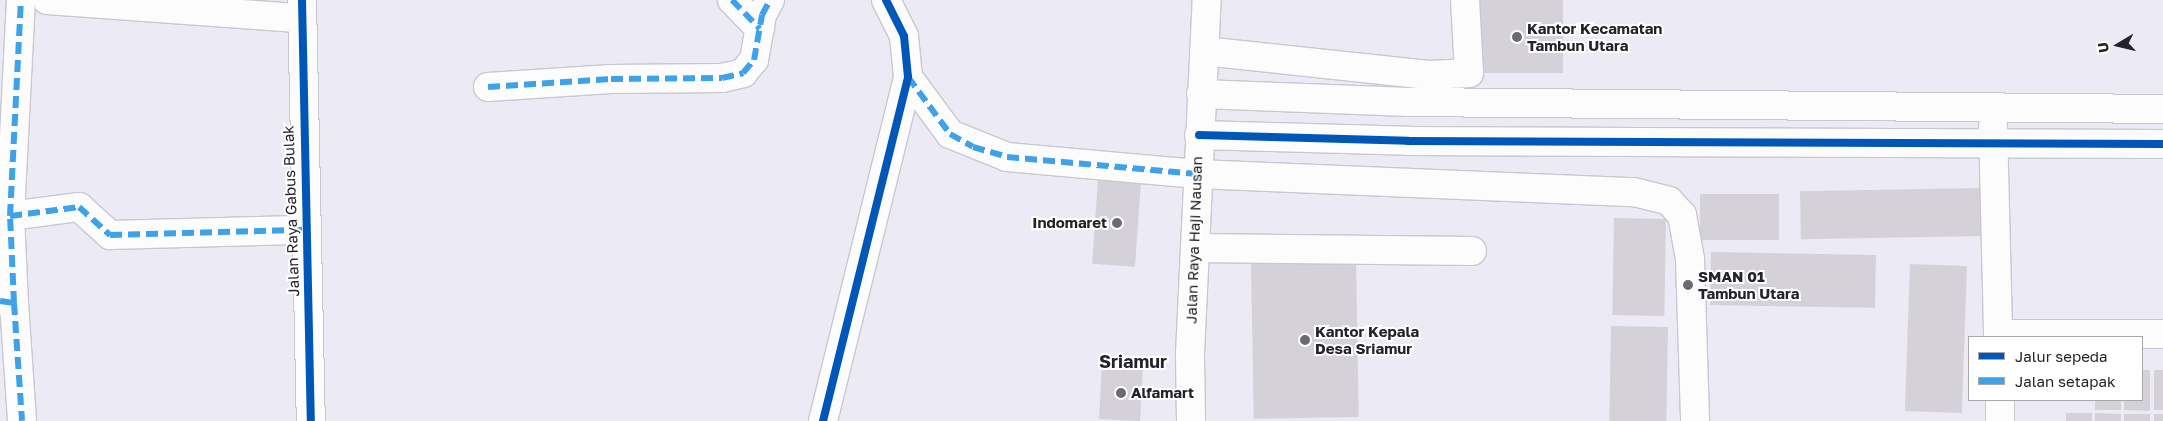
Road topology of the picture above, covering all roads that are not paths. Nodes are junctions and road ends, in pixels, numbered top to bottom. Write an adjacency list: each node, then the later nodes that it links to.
1 (21, 0): 22 (street)
2 (48, 0): 8 (street)
3 (732, 0): 9 (street)
4 (770, 0): 9 (street)
5 (886, 0): 11 (street)
6 (1207, 0): 10 (street, Jalan Raya Haji Nausan)
7 (1465, 0): 10 (street)
8 (301, 9): 23 (street, Jalan Raya Gabus Bulak)
9 (760, 29): 12 (street)
10 (1204, 52): 13 (street, Jalan Raya Haji Nausan)
11 (908, 77): 21 (street); 32 (street)
12 (488, 87)
13 (1201, 94): 14 (street); 17 (street, Jalan Raya Haji Nausan)
14 (1409, 102): 15 (street); 18 (street)
15 (1993, 108): 16 (street); 19 (street)
16 (2163, 109)
17 (1198, 135): 18 (street); 21 (street, Jalan Raya Haji Nausan)
18 (1408, 141): 19 (street)
19 (1993, 144): 20 (street); 28 (street)
20 (2163, 144)
21 (1197, 174): 24 (street, Jalan Raya Haji Nausan); 34 (street)
22 (10, 216): 23 (street); 26 (street)
23 (306, 230): 31 (street, Jalan Raya Gabus Bulak)
24 (1195, 248): 25 (street); 33 (street, Jalan Raya Haji Nausan)
25 (1472, 251)
26 (7, 302): 30 (street)
27 (2163, 334): 28 (street)
28 (1998, 336)
29 (2000, 401): 35 (street)
30 (22, 421)
31 (311, 421)
32 (822, 421)
33 (1191, 421)
34 (1695, 421)
35 (2000, 421)

